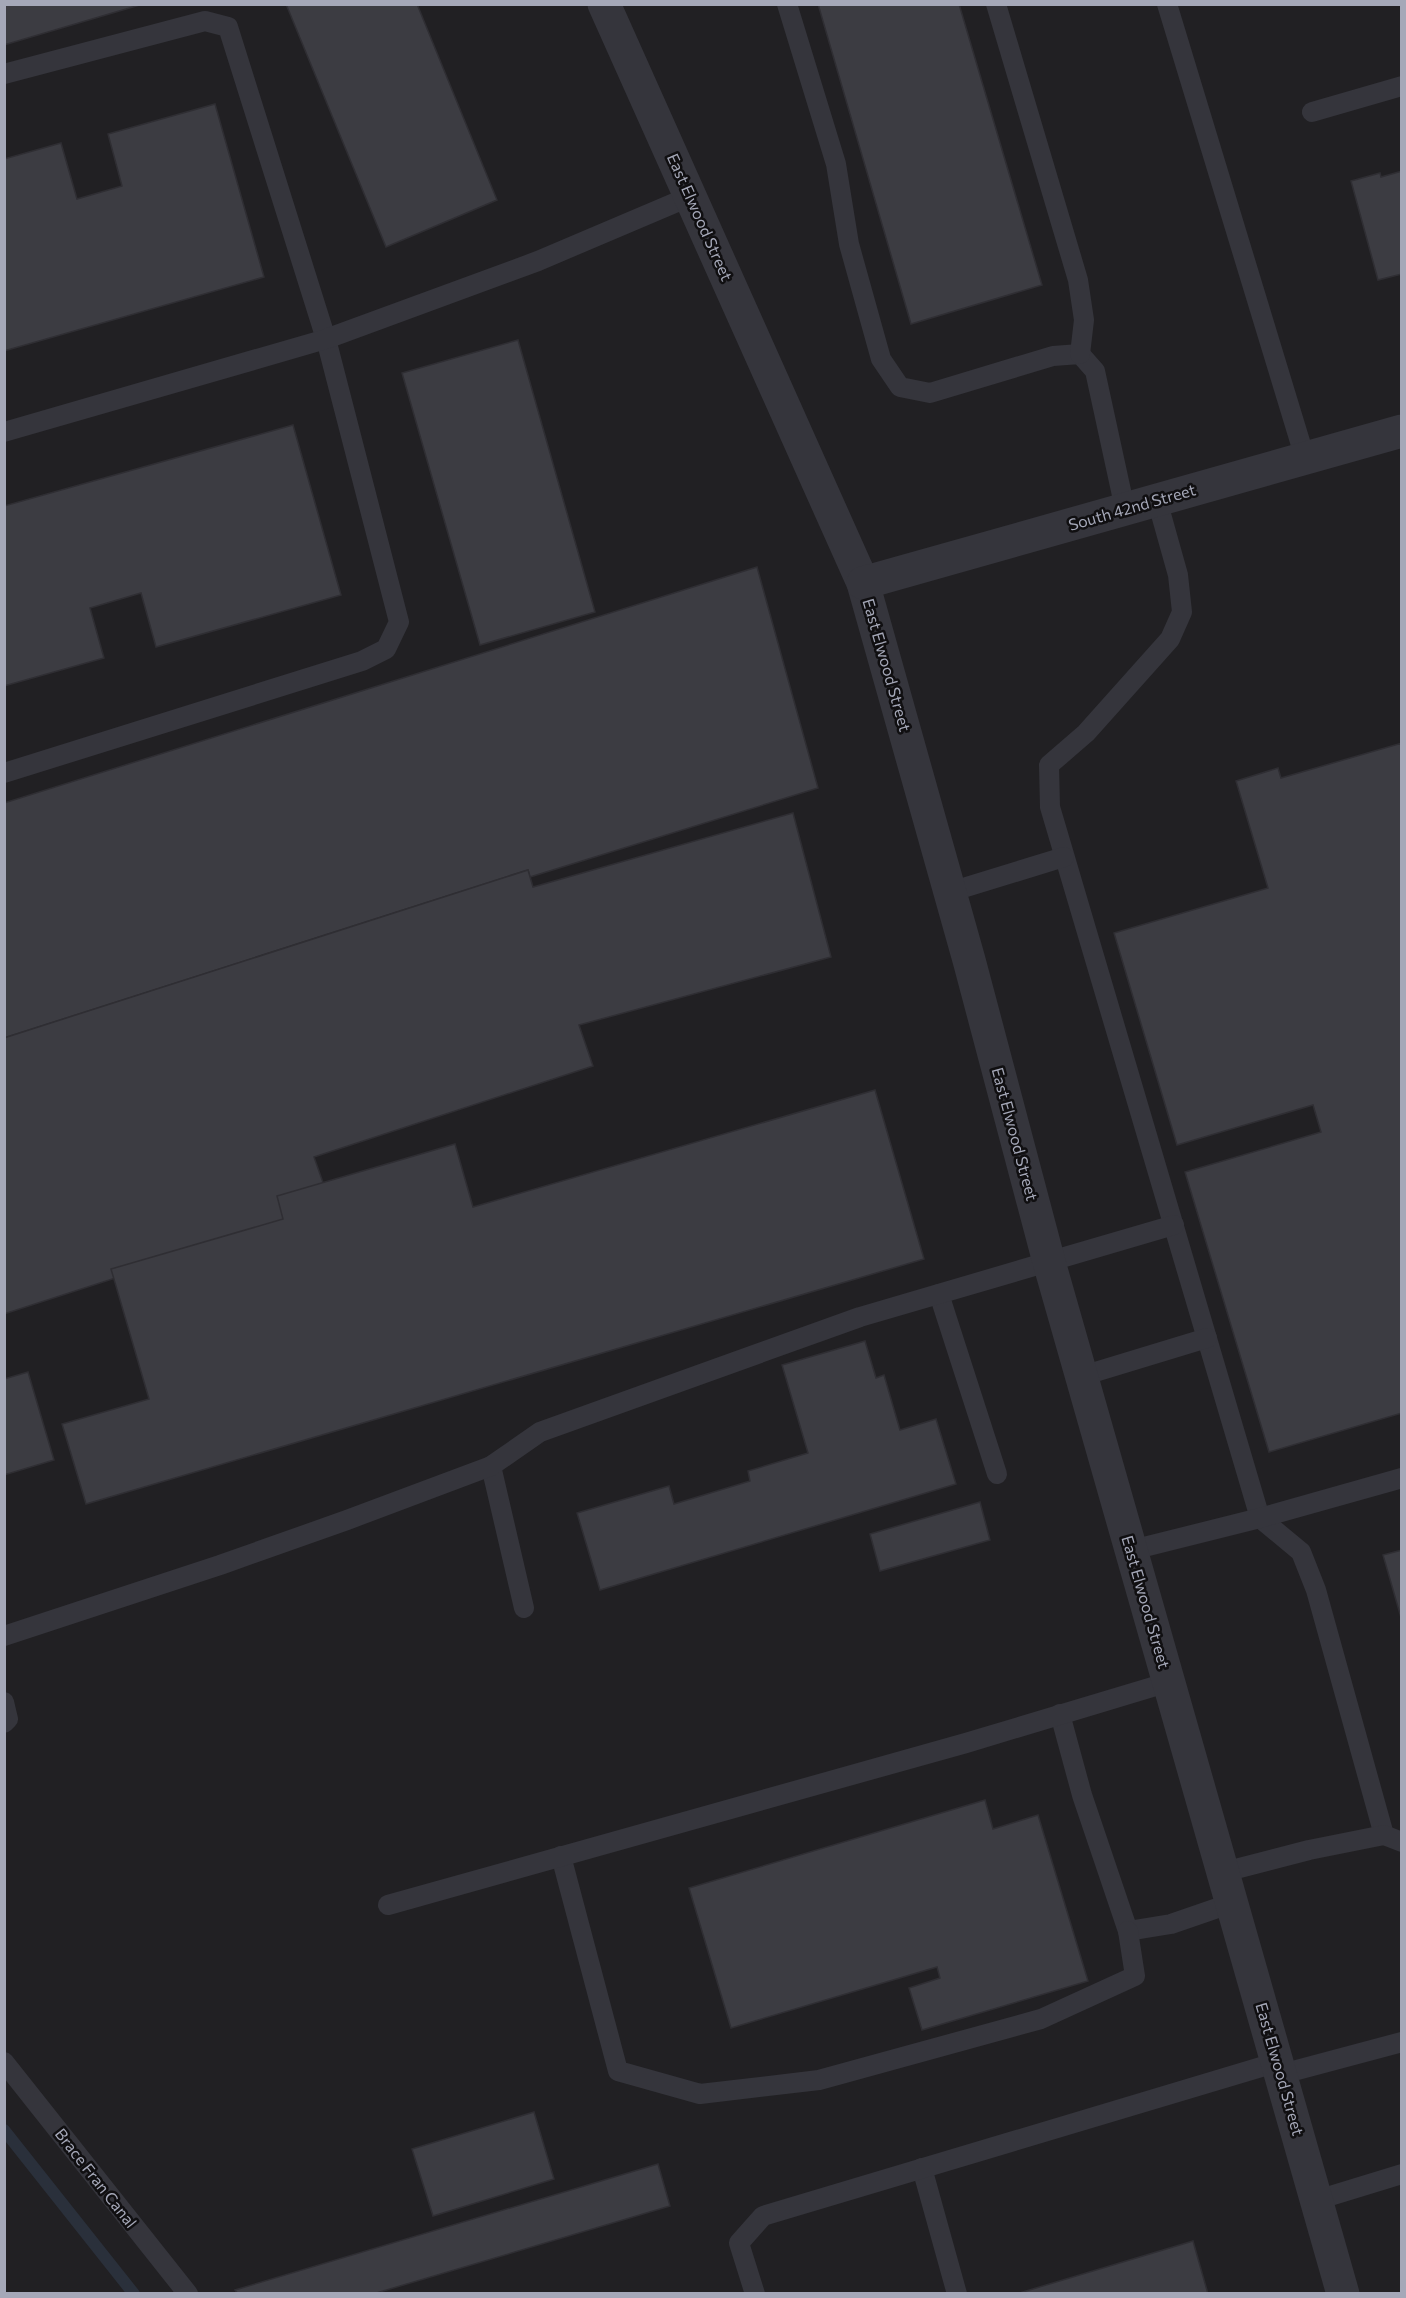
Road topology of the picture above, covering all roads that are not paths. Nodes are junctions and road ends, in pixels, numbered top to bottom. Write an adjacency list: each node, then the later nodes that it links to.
1 (604, 4): 8 (street, East Elwood Street)
2 (787, 4): 10 (lane)
3 (996, 4): 10 (lane)
4 (1167, 4): 13 (lane)
5 (4, 74): 9 (lane)
6 (1401, 86): 7 (lane)
7 (1312, 112)
8 (691, 196): 9 (lane); 16 (street, East Elwood Street)
9 (326, 339): 12 (lane); 17 (lane)
10 (1080, 354): 15 (lane)
11 (1401, 431): 13 (street, South 42nd Street)
12 (4, 432)
13 (1305, 458): 14 (street, South 42nd Street)
14 (1157, 500): 15 (street, South 42nd Street); 18 (lane)
15 (1125, 509): 16 (street, South 42nd Street)
16 (864, 583): 19 (street, East Elwood Street)
17 (4, 773)
18 (1064, 857): 19 (lane); 20 (lane)
19 (950, 892): 21 (street, East Elwood Street)
20 (1174, 1225): 21 (lane); 23 (lane)
21 (1049, 1262): 22 (lane); 24 (street, East Elwood Street)
22 (939, 1294): 25 (lane); 26 (lane)
23 (1207, 1338): 24 (lane); 28 (lane)
24 (1082, 1376): 29 (street, East Elwood Street)
25 (491, 1466): 30 (lane); 31 (lane)
26 (997, 1474)
27 (1401, 1478): 28 (lane)
28 (1260, 1518): 29 (lane); 36 (lane)
29 (1132, 1550): 32 (street, East Elwood Street)
30 (524, 1608)
31 (4, 1636)
32 (1169, 1682): 34 (lane); 38 (street, East Elwood Street)
33 (4, 1702): 35 (lane)
34 (1060, 1714): 37 (lane); 41 (lane)
35 (4, 1723)
36 (1393, 1838): 38 (lane)
37 (561, 1856): 40 (lane); 41 (lane)
38 (1224, 1872): 39 (street, East Elwood Street)
39 (1232, 1903): 41 (lane); 44 (street, East Elwood Street)
40 (388, 1905)
41 (1128, 1931)
42 (1401, 2042): 44 (lane)
43 (4, 2062): 48 (lane, Brace Fran Canal)
44 (1280, 2068): 45 (lane); 47 (street, East Elwood Street)
45 (922, 2168): 49 (lane); 50 (lane)
46 (1401, 2174): 47 (lane)
47 (1317, 2200): 51 (street, East Elwood Street)
48 (188, 2294)
49 (755, 2294)
50 (957, 2294)
51 (1343, 2294)

